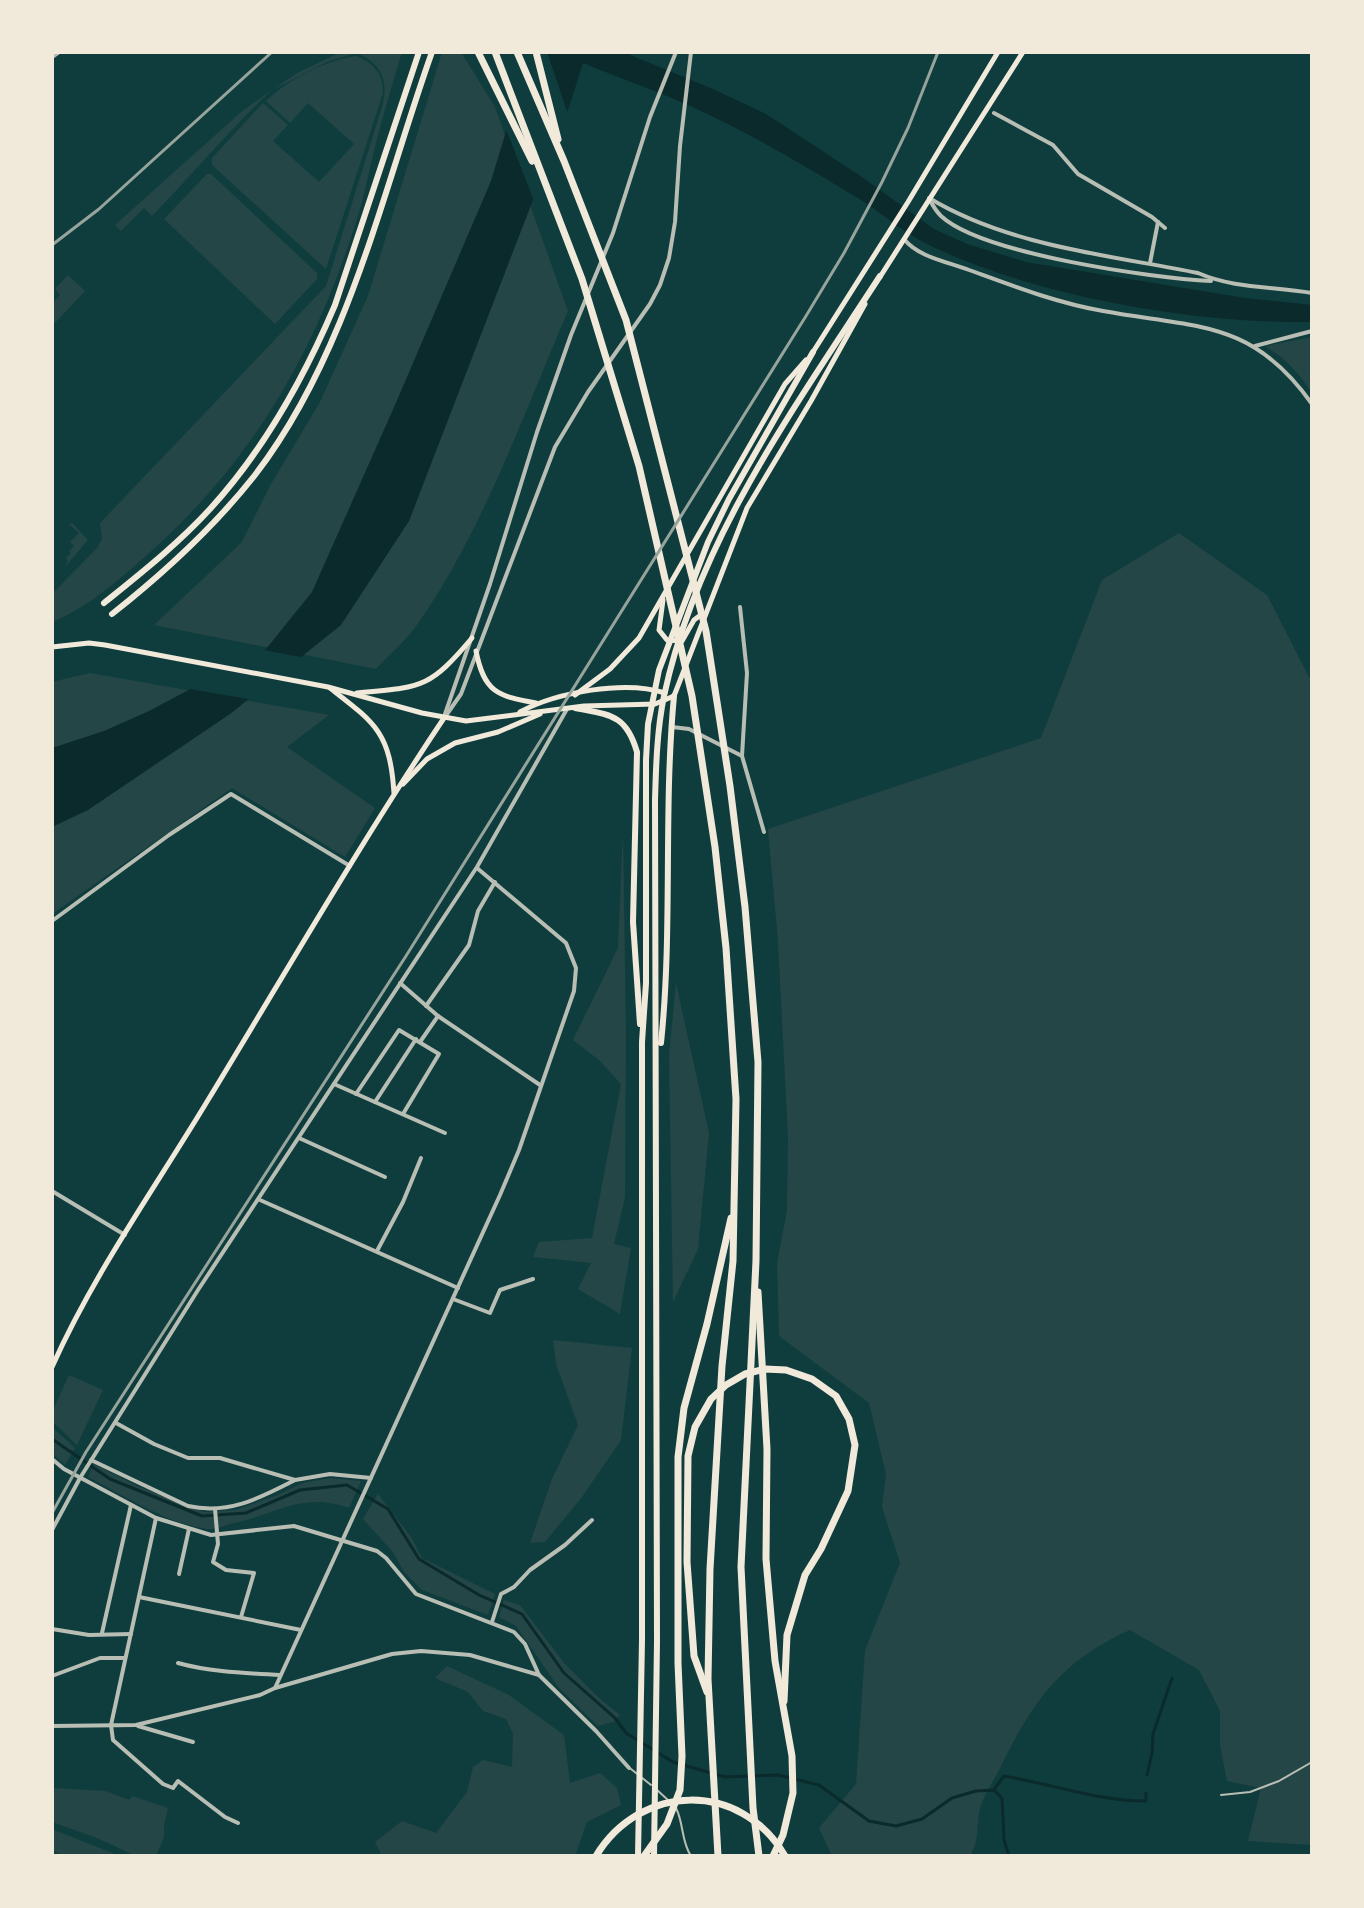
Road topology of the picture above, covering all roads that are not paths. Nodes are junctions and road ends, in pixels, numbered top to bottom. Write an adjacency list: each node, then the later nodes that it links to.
1 (59, 52): 12 (street)
2 (419, 52): 29 (highway)
3 (432, 52): 32 (highway)
4 (478, 52): 16 (highway)
5 (495, 52): 16 (highway)
6 (517, 52): 14 (highway)
7 (536, 52): 14 (highway)
8 (691, 52): 35 (street)
9 (998, 52): 26 (main road)
10 (1023, 52): 15 (main road)
11 (674, 55): 33 (street)
12 (52, 57)
13 (994, 113): 17 (street)
14 (564, 161): 78 (highway)
15 (929, 198): 19 (main road); 20 (street); 22 (street)
16 (556, 209): 75 (highway)
17 (1158, 222): 18 (street); 20 (street)
18 (1165, 228)
19 (904, 239): 21 (main road); 25 (street)
20 (1150, 263): 22 (street)
21 (880, 276): 31 (main road); 63 (highway)
22 (1217, 281): 23 (street)
23 (1312, 293)
24 (1312, 331): 25 (street)
25 (1255, 346): 27 (street)
26 (813, 352): 28 (main road); 62 (highway)
27 (1312, 404)
28 (664, 595): 31 (main road); 39 (main road)
29 (104, 603)
30 (740, 607): 50 (street)
31 (707, 610): 40 (main road)
32 (112, 614)
33 (472, 638): 38 (main road); 47 (street)
34 (52, 647): 36 (main road)
35 (476, 651): 41 (main road); 47 (street)
36 (328, 687): 38 (main road); 52 (main road)
37 (593, 690): 39 (main road); 40 (main road); 42 (main road)
38 (350, 692): 47 (main road)
39 (575, 695): 41 (main road)
40 (674, 696): 42 (main road); 48 (highway)
41 (537, 703): 46 (main road)
42 (591, 706): 43 (main road)
43 (575, 708): 44 (main road); 49 (highway)
44 (567, 709): 45 (main road); 55 (street)
45 (543, 713): 46 (main road); 52 (main road)
46 (517, 714): 47 (main road)
47 (444, 718): 52 (main road)
48 (672, 727): 50 (street); 51 (highway)
49 (637, 752): 51 (highway); 62 (highway)
50 (742, 756): 53 (street)
51 (670, 758): 63 (highway)
52 (394, 794): 54 (main road)
53 (764, 832)
54 (350, 866): 57 (street); 76 (main road)
55 (477, 867): 56 (street); 58 (street)
56 (495, 882): 59 (street); 65 (street)
57 (52, 921)
58 (400, 983): 59 (street); 64 (street)
59 (426, 1006): 60 (street)
60 (438, 1016): 61 (street); 65 (street)
61 (418, 1040): 66 (street); 67 (street); 68 (street)
62 (642, 1042): 122 (highway)
63 (658, 1067): 124 (highway)
64 (334, 1084): 66 (street); 70 (street)
65 (540, 1085): 80 (street)
66 (356, 1094): 67 (street)
67 (375, 1102): 68 (street)
68 (403, 1114): 69 (street)
69 (445, 1133)
70 (299, 1138): 72 (street); 74 (street)
71 (421, 1158): 77 (street)
72 (385, 1177)
73 (52, 1191): 76 (street)
74 (259, 1199): 77 (street); 83 (street)
75 (735, 1201): 112 (highway); 123 (highway)
76 (125, 1235): 82 (main road)
77 (377, 1251): 80 (street)
78 (756, 1261): 107 (highway); 127 (highway)
79 (533, 1279): 81 (street)
80 (458, 1288): 81 (street)
81 (453, 1299): 87 (street)
82 (52, 1367)
83 (116, 1423): 85 (street); 88 (street)
84 (52, 1459): 86 (street)
85 (90, 1461): 86 (street); 90 (street)
86 (80, 1478): 89 (street); 94 (street)
87 (371, 1478): 88 (street); 96 (street)
88 (295, 1480): 90 (street)
89 (131, 1505): 91 (street); 103 (street)
90 (215, 1509): 95 (street)
91 (156, 1518): 93 (street); 98 (street)
92 (592, 1520): 100 (street)
93 (189, 1529): 95 (street); 97 (street)
94 (52, 1530)
95 (217, 1535): 96 (street); 99 (street)
96 (342, 1542): 100 (street); 102 (street)
97 (179, 1574)
98 (139, 1597): 99 (street); 104 (street)
99 (241, 1617): 102 (street)
100 (492, 1622): 109 (street)
101 (52, 1629): 103 (street)
102 (301, 1630): 108 (street)
103 (102, 1633): 104 (street)
104 (131, 1634): 105 (street)
105 (125, 1658): 110 (street); 113 (street)
106 (178, 1663): 108 (street)
107 (782, 1674): 112 (highway); 128 (highway)
108 (280, 1675): 111 (street)
109 (539, 1675): 111 (street); 118 (street)
110 (52, 1676)
111 (275, 1688): 114 (street)
112 (711, 1705): 126 (highway)
113 (111, 1725): 114 (street); 115 (street); 120 (street)
114 (136, 1725): 116 (street)
115 (52, 1726)
116 (193, 1742)
117 (1312, 1762): 119 (lane)
118 (629, 1768): 125 (lane)
119 (1221, 1795)
120 (238, 1823)
121 (596, 1856): 129 (highway)
122 (638, 1856)
123 (644, 1856)
124 (654, 1856)
125 (691, 1856)
126 (718, 1856)
127 (759, 1856)
128 (773, 1856)
129 (785, 1856)

